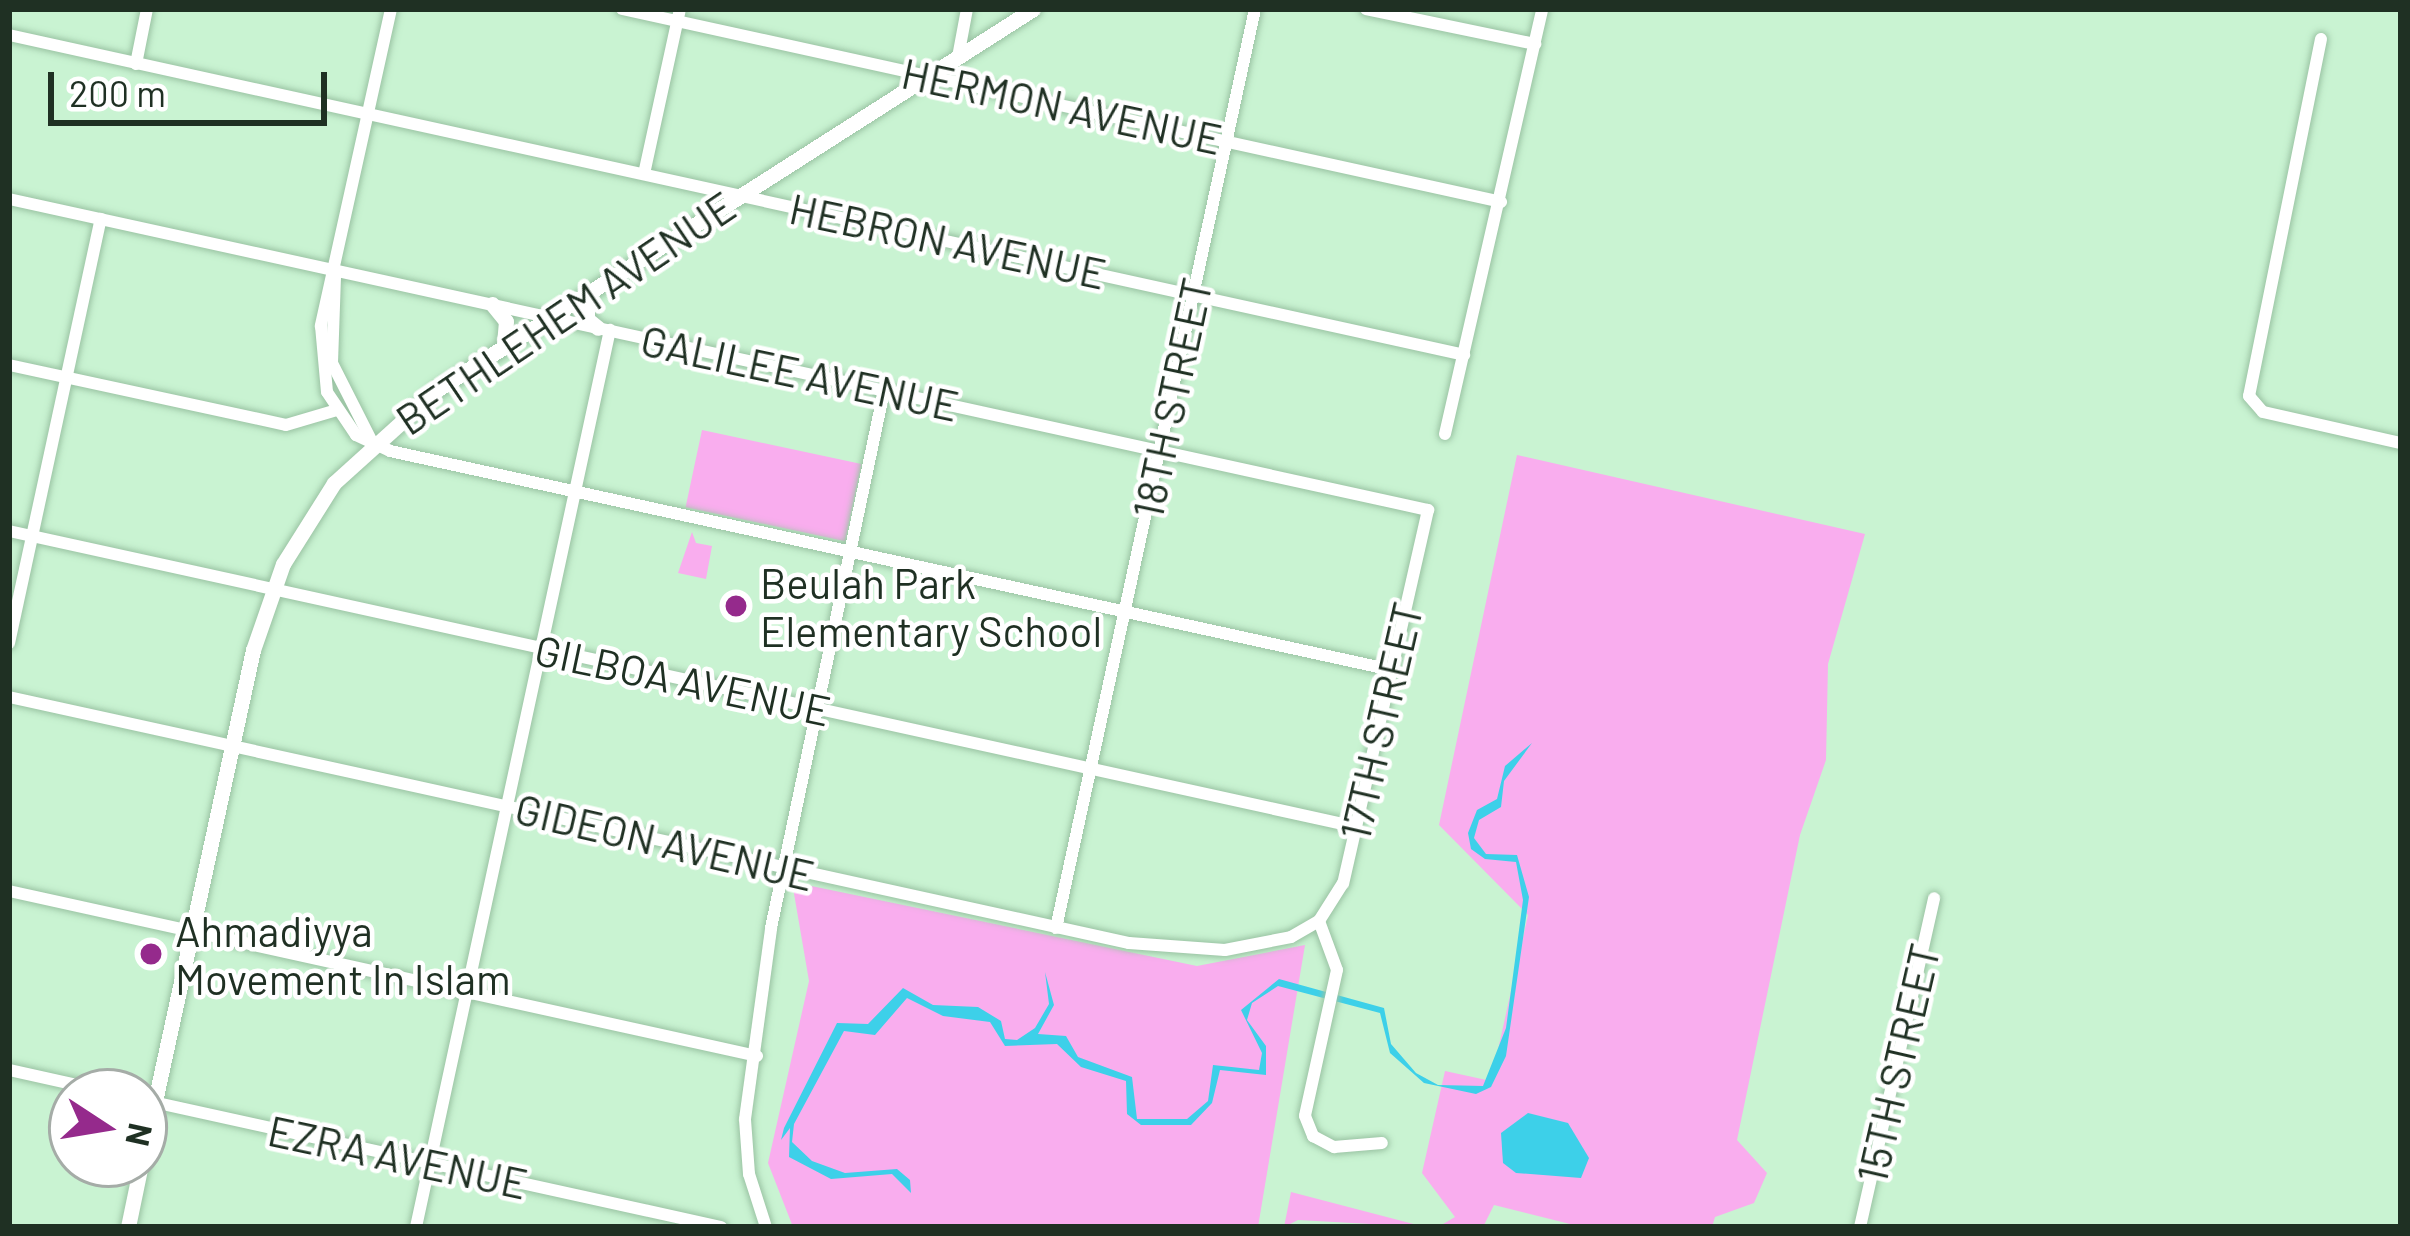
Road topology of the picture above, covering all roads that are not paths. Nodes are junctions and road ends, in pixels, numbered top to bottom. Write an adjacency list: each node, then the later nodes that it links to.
1 (147, 9): 14 (street)
2 (391, 9): 16 (street)
3 (622, 9): 9 (street, HERMON AVENUE)
4 (968, 9): 13 (street)
5 (1033, 9): 13 (main road, BETHLEHEM AVENUE)
6 (1255, 9): 17 (street, 18TH STREET)
7 (1366, 9): 12 (street)
8 (1542, 9): 12 (street)
9 (679, 15): 15 (street, HERMON AVENUE); 18 (street)
10 (9, 35): 14 (street, HEBRON AVENUE)
11 (2321, 39): 37 (street)
12 (1535, 44): 21 (street)
13 (958, 57): 15 (main road, BETHLEHEM AVENUE)
14 (136, 64): 16 (street, HEBRON AVENUE)
15 (928, 76): 17 (street, HERMON AVENUE); 19 (main road, BETHLEHEM AVENUE)
16 (369, 113): 18 (street, HEBRON AVENUE); 23 (street)
17 (1226, 141): 21 (street, HERMON AVENUE); 25 (street, 18TH STREET)
18 (644, 174): 19 (street, HEBRON AVENUE)
19 (741, 195): 24 (main road, BETHLEHEM AVENUE); 25 (street, HEBRON AVENUE)
20 (9, 199): 22 (street, GALILEE AVENUE)
21 (1501, 202): 30 (street)
22 (101, 219): 23 (street, GALILEE AVENUE); 32 (street)
23 (335, 270): 26 (street, GALILEE AVENUE); 34 (street)
24 (587, 293): 27 (main road, BETHLEHEM AVENUE); 28 (main road)
25 (1193, 295): 30 (street, HEBRON AVENUE); 38 (street, 18TH STREET)
26 (492, 304): 27 (street, GALILEE AVENUE); 29 (main road)
27 (550, 316): 28 (street, GALILEE AVENUE); 29 (main road, BETHLEHEM AVENUE)
28 (604, 329): 33 (street, GALILEE AVENUE); 39 (street)
29 (504, 346): 36 (main road, BETHLEHEM AVENUE)
30 (1464, 355): 35 (street)
31 (9, 364): 32 (street)
32 (67, 377): 34 (street); 42 (street)
33 (884, 391): 38 (street, GALILEE AVENUE); 43 (street)
34 (341, 406): 36 (street)
35 (1445, 434)
36 (372, 442): 39 (street); 44 (main road, BETHLEHEM AVENUE)
37 (2401, 442)
38 (1159, 452): 40 (street, GALILEE AVENUE); 45 (street, 18TH STREET)
39 (575, 490): 43 (street); 47 (street)
40 (1380, 500): 48 (street, 17TH STREET)
41 (9, 531): 42 (street, GILBOA AVENUE)
42 (32, 536): 44 (street, GILBOA AVENUE); 46 (street)
43 (850, 551): 45 (street); 50 (street)
44 (274, 589): 47 (street, GILBOA AVENUE); 51 (main road, BETHLEHEM AVENUE)
45 (1124, 611): 48 (street); 52 (street, 18TH STREET)
46 (9, 643)
47 (541, 648): 50 (street, GILBOA AVENUE); 53 (street)
48 (1392, 670): 54 (street, 17TH STREET)
49 (9, 697): 51 (street, GIDEON AVENUE)
50 (816, 708): 52 (street, GILBOA AVENUE); 55 (street)
51 (232, 746): 53 (street, GIDEON AVENUE); 60 (main road, BETHLEHEM AVENUE)
52 (1090, 768): 54 (street, GILBOA AVENUE); 59 (street, 18TH STREET)
53 (507, 806): 55 (street, GIDEON AVENUE); 61 (street)
54 (1356, 826): 58 (street, 17TH STREET)
55 (782, 868): 59 (street, GIDEON AVENUE); 62 (street)
56 (9, 891): 60 (street)
57 (1934, 898): 74 (street, 15TH STREET)
58 (1318, 921): 59 (street, GIDEON AVENUE); 67 (street)
59 (1056, 928)
60 (192, 932): 61 (street); 63 (main road, BETHLEHEM AVENUE)
61 (466, 992): 62 (street); 68 (street)
62 (757, 1056): 73 (street)
63 (157, 1068)
64 (9, 1070): 65 (street)
65 (48, 1079)
66 (168, 1105): 68 (street, EZRA AVENUE)
67 (1382, 1143)
68 (430, 1162): 71 (street); 72 (street, EZRA AVENUE)
69 (137, 1188): 70 (main road)
70 (128, 1227)
71 (416, 1227)
72 (722, 1227)
73 (766, 1227)
74 (1860, 1227)

